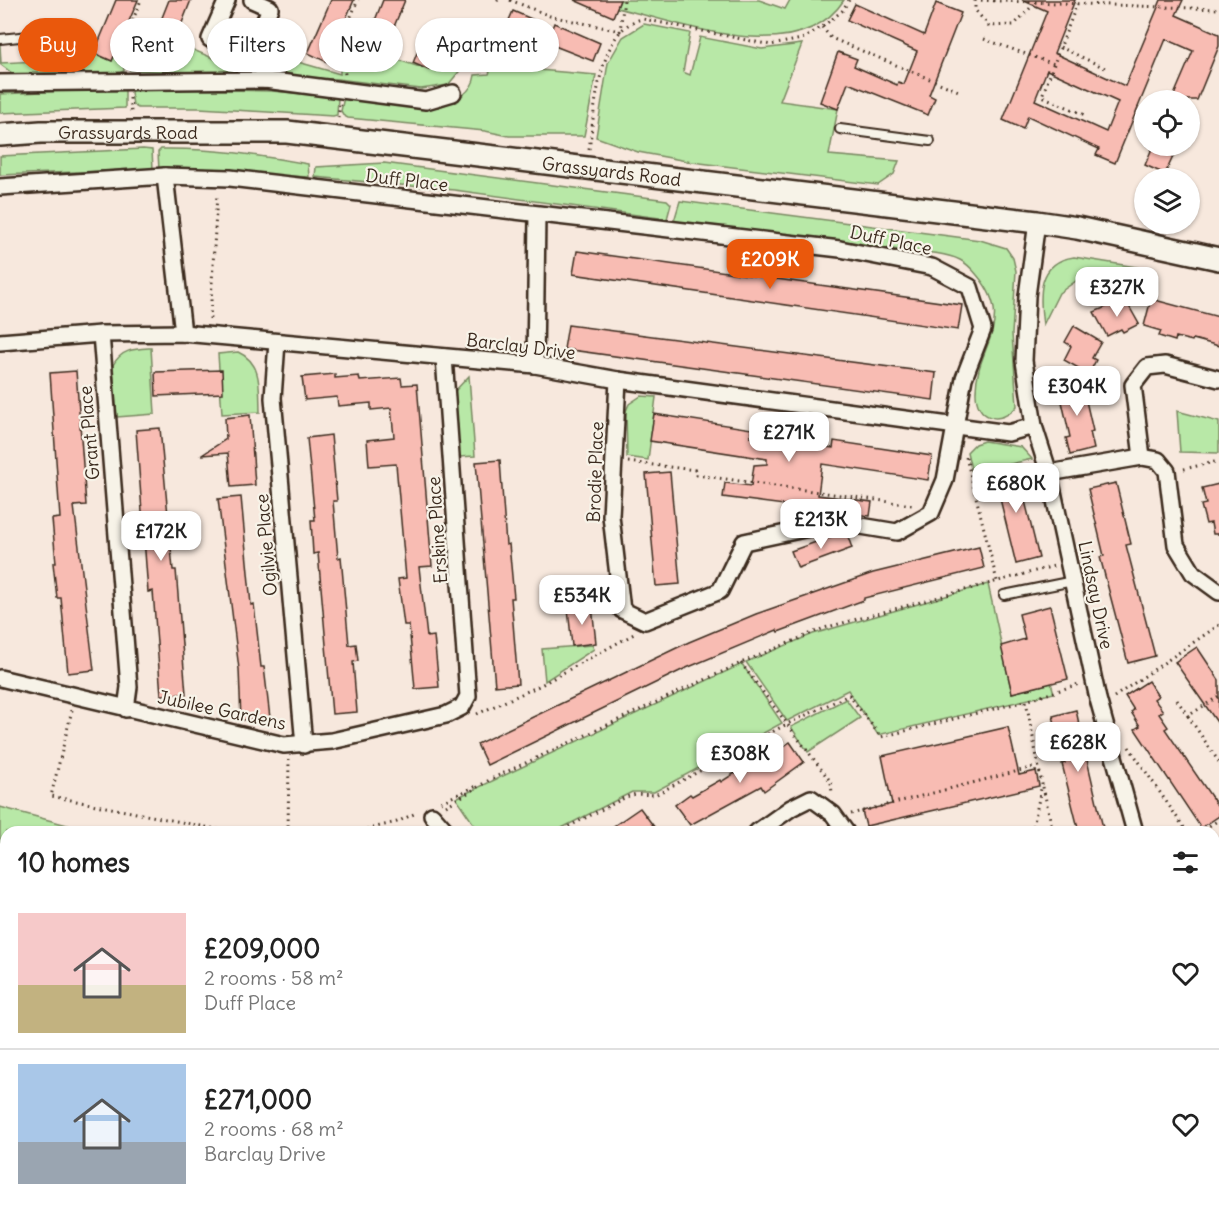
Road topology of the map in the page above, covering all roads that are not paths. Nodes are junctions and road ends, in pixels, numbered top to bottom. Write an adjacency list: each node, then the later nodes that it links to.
1 (227, 0): 3 (street)
2 (252, 0): 6 (street)
3 (219, 18)
4 (18, 37): 5 (lane)
5 (0, 39)
6 (265, 80): 7 (street); 8 (street)
7 (0, 83)
8 (453, 93)
9 (840, 129): 11 (lane)
10 (0, 135): 15 (main road, Grassyards Road)
11 (930, 141)
12 (165, 176): 13 (street, Duff Place); 14 (street, Duff Place); 17 (street)
13 (0, 187)
14 (537, 215): 22 (street); 25 (street, Duff Place)
15 (1037, 222): 16 (main road, Grassyards Road); 26 (street, Lindsay Drive)
16 (1219, 259)
17 (183, 333): 18 (street, Barclay Drive); 20 (street, Barclay Drive)
18 (101, 334): 19 (street, Barclay Drive); 35 (street, Grant Place)
19 (0, 342)
20 (277, 342): 21 (street, Barclay Drive); 36 (street, Ogilvie Place)
21 (444, 357): 22 (street, Barclay Drive); 34 (street, Erskine Place)
22 (535, 365): 24 (street, Barclay Drive)
23 (1219, 379): 27 (street)
24 (618, 380): 25 (street, Barclay Drive); 32 (street, Brodie Place)
25 (954, 426): 26 (street, Barclay Drive); 32 (street, Duff Place)
26 (1034, 426): 28 (street, Lindsay Drive)
27 (1142, 457): 28 (street); 30 (street)
28 (1049, 473): 29 (street, Lindsay Drive)
29 (1072, 581): 31 (lane); 41 (street, Lindsay Drive)
30 (1219, 592)
31 (1004, 595)
32 (645, 621)
33 (0, 678): 35 (street, Jubilee Gardens)
34 (467, 700): 36 (street, Jubilee Gardens)
35 (126, 709): 36 (street, Jubilee Gardens)
36 (296, 745)
37 (432, 815): 38 (street)
38 (442, 826)
39 (766, 826): 40 (street)
40 (842, 826)
41 (1133, 826)

